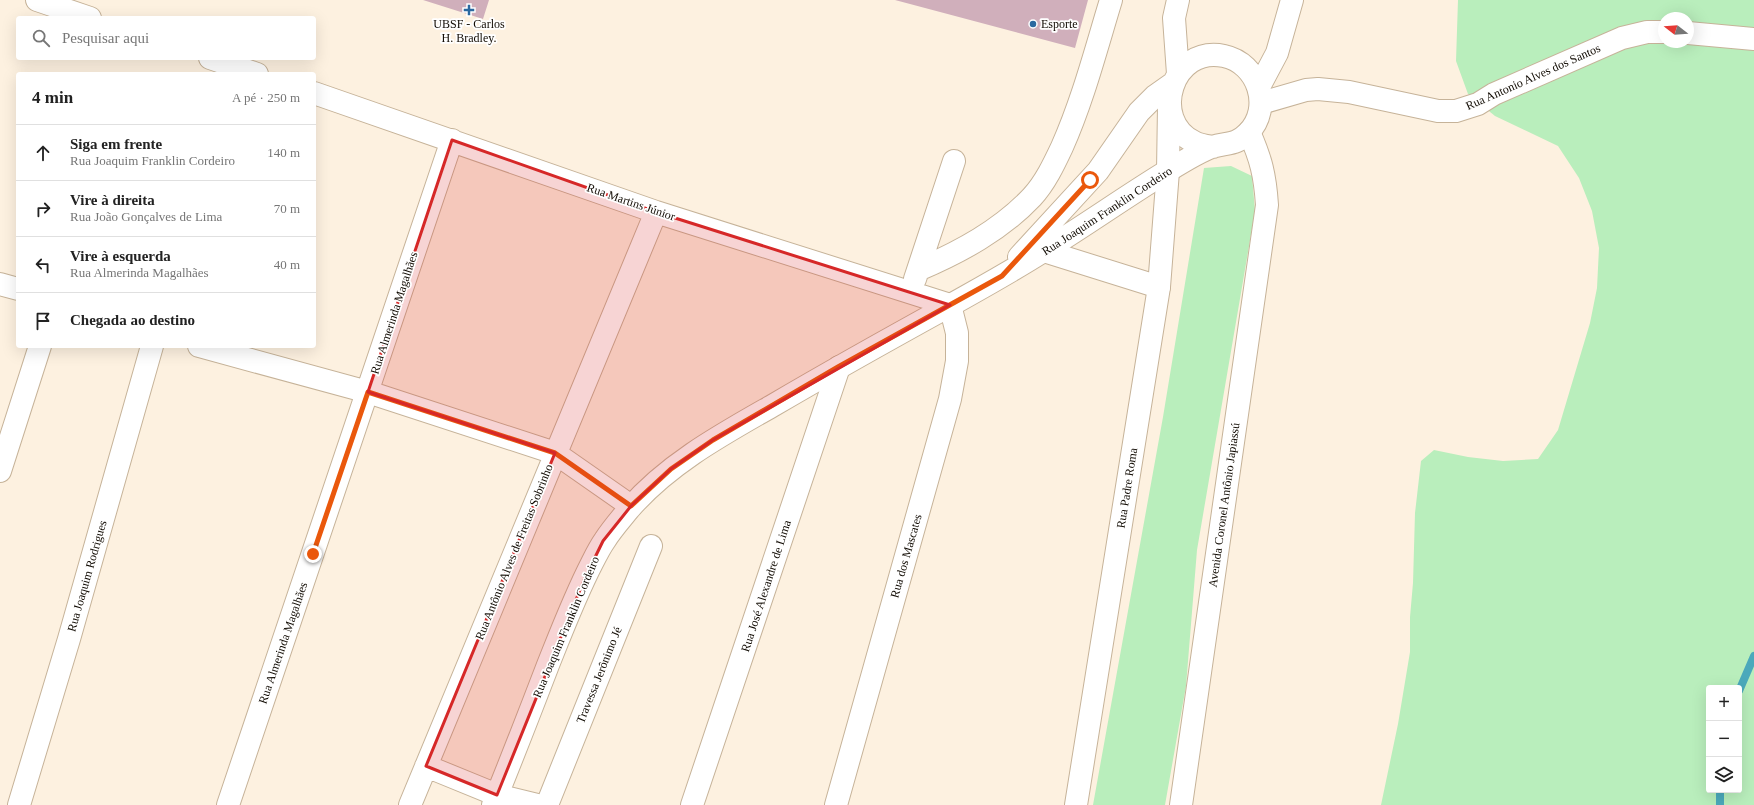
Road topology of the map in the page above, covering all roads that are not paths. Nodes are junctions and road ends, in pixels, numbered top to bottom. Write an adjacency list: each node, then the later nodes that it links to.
1 (37, 0): 5 (street)
2 (1111, 0): 23 (street)
3 (1178, 0): 12 (street)
4 (1292, 0): 14 (street)
5 (84, 16)
6 (1658, 32): 14 (street, Rua Antonio Alves dos Santos)
7 (1694, 34): 8 (street)
8 (1754, 39)
9 (214, 60): 10 (street)
10 (235, 70): 11 (street)
11 (246, 72)
12 (1175, 79): 14 (street); 15 (street); 24 (street, Rua Joaquim Franklin Cordeiro)
13 (316, 94): 17 (street, Rua Martins Júnior)
14 (1260, 95): 16 (street)
15 (1169, 106): 18 (street); 20 (street, Rua Padre Roma)
16 (1249, 132): 18 (street); 49 (street, Avenida Coronel Antônio Japiassú)
17 (452, 140): 21 (street, Rua Martins Júnior); 34 (street, Rua Almerinda Magalhães)
18 (1213, 147): 20 (street, Rua Joaquim Franklin Cordeiro)
19 (954, 161): 23 (street)
20 (1168, 171): 22 (street, Rua Joaquim Franklin Cordeiro); 26 (street, Rua Padre Roma)
21 (656, 212): 28 (street, Rua Martins Júnior); 35 (street, Rua Antônio Alves de Freitas Sobrinho)
22 (1044, 251): 24 (street, Rua Joaquim Franklin Cordeiro); 26 (street)
23 (918, 270): 28 (street)
24 (1002, 276): 29 (street, Rua Joaquim Franklin Cordeiro)
25 (0, 284): 27 (street)
26 (1159, 287): 48 (street, Rua Padre Roma)
27 (16, 289)
28 (909, 292): 29 (street, Rua Martins Júnior)
29 (950, 305): 33 (street, Rua Joaquim Franklin Cordeiro); 47 (street, Rua dos Mascates)
30 (39, 348): 36 (street)
31 (151, 348): 41 (street, Rua Joaquim Rodrigues)
32 (206, 348): 34 (street)
33 (838, 367): 37 (street, Rua Joaquim Franklin Cordeiro); 46 (street, Rua José Alexandre de Lima)
34 (368, 392): 35 (street); 42 (street, Rua Almerinda Magalhães)
35 (555, 453): 37 (street); 39 (street, Rua Antônio Alves de Freitas Sobrinho)
36 (0, 471)
37 (631, 506): 40 (street, Rua Joaquim Franklin Cordeiro)
38 (651, 546): 45 (street, Travessa Jerônimo Jé)
39 (426, 766): 40 (street); 43 (street, Rua Antônio Alves de Freitas Sobrinho)
40 (495, 800): 44 (street)
41 (19, 805)
42 (228, 805)
43 (410, 805)
44 (537, 805)
45 (547, 805)
46 (692, 805)
47 (836, 805)
48 (1076, 805)
49 (1181, 805)

